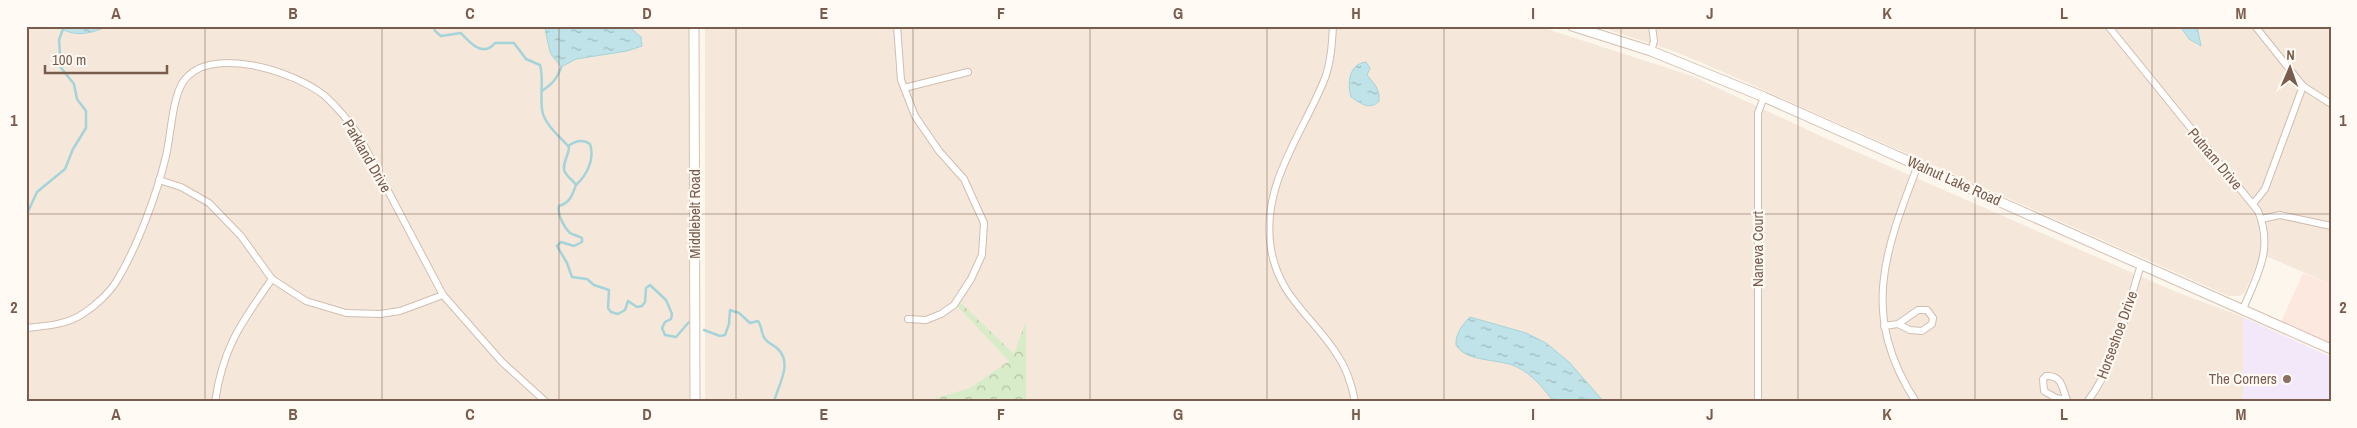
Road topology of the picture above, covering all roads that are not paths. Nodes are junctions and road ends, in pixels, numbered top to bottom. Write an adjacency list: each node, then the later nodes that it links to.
1 (694, 26): 30 (street, Middlebelt Road)
2 (897, 26): 11 (street)
3 (1333, 26): 31 (street)
4 (1572, 26): 8 (street, Walnut Lake Road)
5 (1652, 26): 8 (street)
6 (2108, 26): 16 (street, Putnam Drive)
7 (2255, 26): 10 (street)
8 (1651, 51): 12 (street, Walnut Lake Road)
9 (968, 72): 11 (street)
10 (2303, 86): 13 (street); 16 (street)
11 (904, 88): 23 (street)
12 (1764, 97): 14 (street, Walnut Lake Road); 32 (street, Naneva Court)
13 (2331, 104)
14 (1918, 165): 19 (street, Walnut Lake Road); 25 (street)
15 (160, 180): 20 (street); 21 (street, Parkland Drive); 26 (street, Parkland Drive)
16 (2253, 204): 17 (street, Putnam Drive)
17 (2261, 219): 18 (street); 22 (street, Putnam Drive)
18 (2331, 226)
19 (2141, 265): 22 (street, Walnut Lake Road); 34 (street, Horseshoe Drive)
20 (272, 279): 21 (street); 28 (street)
21 (443, 295): 29 (street, Parkland Drive)
22 (2242, 309): 27 (street, Walnut Lake Road)
23 (908, 319)
24 (1898, 324): 24 (street); 25 (street)
25 (1884, 326): 33 (street)
26 (26, 328)
27 (2331, 349)
28 (215, 402)
29 (546, 402)
30 (695, 402)
31 (1356, 402)
32 (1758, 402)
33 (1916, 402)
34 (2087, 402)

